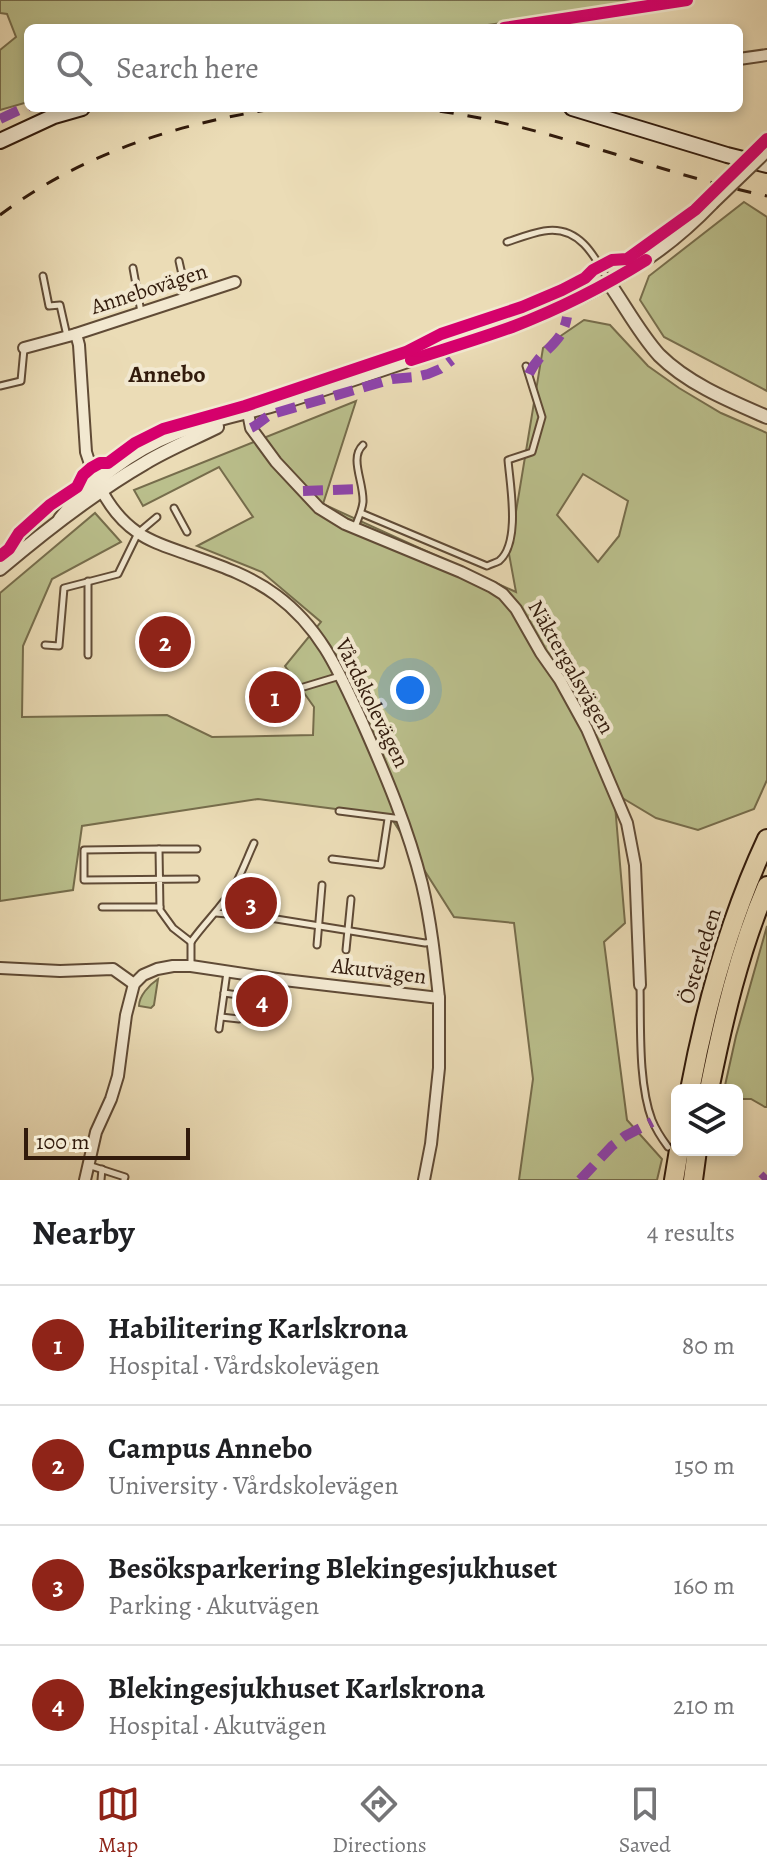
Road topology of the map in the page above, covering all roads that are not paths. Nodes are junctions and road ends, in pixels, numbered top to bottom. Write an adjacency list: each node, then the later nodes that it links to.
1 (767, 55): 2 (street)
2 (743, 58)
3 (68, 112): 5 (main road)
4 (586, 112): 7 (main road)
5 (0, 141)
6 (767, 150): 13 (street, bridge)
7 (767, 165)
8 (507, 242): 13 (lane)
9 (179, 261): 14 (lane)
10 (133, 268): 15 (lane)
11 (43, 276): 16 (lane)
12 (235, 282): 14 (street, Annebovägen)
13 (609, 283): 20 (street); 21 (street)
14 (188, 298): 15 (street, Annebovägen)
15 (141, 313): 16 (street, Annebovägen)
16 (72, 336): 17 (street, Annebovägen); 23 (street, Annebovägen)
17 (24, 348): 19 (lane)
18 (526, 366): 30 (lane)
19 (0, 386)
20 (248, 413): 23 (street); 27 (street, Näktergalsvägen)
21 (767, 417)
22 (363, 445): 25 (lane)
23 (100, 486): 29 (street, Vårdskolevägen); 31 (street)
24 (174, 508): 28 (lane)
25 (361, 513): 27 (lane); 30 (lane)
26 (157, 517): 29 (lane)
27 (354, 528): 33 (street, Näktergalsvägen)
28 (187, 532)
29 (138, 533): 32 (lane); 36 (street, Vårdskolevägen)
30 (487, 566): 33 (lane)
31 (0, 569)
32 (88, 581): 34 (lane); 35 (lane)
33 (479, 581): 65 (street, Näktergalsvägen)
34 (45, 645)
35 (88, 655)
36 (341, 675): 37 (lane); 40 (street, Vårdskolevägen)
37 (287, 692)
38 (339, 811): 39 (lane)
39 (388, 819): 40 (lane); 45 (lane)
40 (402, 819): 57 (street, Vårdskolevägen)
41 (767, 839): 73 (highway, Österleden)
42 (254, 843): 53 (lane)
43 (159, 849): 44 (lane); 47 (lane); 47 (lane)
44 (197, 849)
45 (332, 859)
46 (196, 879): 47 (lane)
47 (159, 880): 52 (lane)
48 (322, 885): 54 (lane)
49 (767, 886): 74 (highway, Österleden)
50 (351, 899): 55 (lane)
51 (102, 907): 52 (lane)
52 (160, 907): 56 (lane)
53 (216, 913): 54 (lane); 56 (lane)
54 (319, 926): 55 (lane); 58 (lane)
55 (348, 930): 57 (lane); 59 (lane)
56 (191, 942): 60 (lane)
57 (433, 942): 67 (street, Vårdskolevägen)
58 (317, 945)
59 (346, 950)
60 (191, 966): 62 (street, Akutvägen); 64 (street, Akutvägen)
61 (0, 968): 64 (street)
62 (227, 971): 63 (street, Akutvägen); 66 (lane)
63 (284, 980): 67 (street, Akutvägen); 68 (lane)
64 (134, 984): 78 (street)
65 (640, 985): 75 (lane)
66 (224, 993): 68 (lane); 69 (lane)
67 (439, 998): 84 (street, Akutvägen)
68 (273, 1000): 71 (lane)
69 (221, 1017): 70 (lane); 72 (lane)
70 (239, 1019)
71 (259, 1022)
72 (219, 1029)
73 (691, 1084)
74 (710, 1084)
75 (671, 1145)
76 (674, 1156): 85 (highway)
77 (696, 1156): 86 (highway)
78 (88, 1165): 79 (lane); 81 (street)
79 (102, 1169): 80 (lane); 82 (lane)
80 (114, 1177): 83 (lane)
81 (85, 1180)
82 (101, 1180)
83 (124, 1180)
84 (424, 1180)
85 (674, 1180)
86 (693, 1180)

